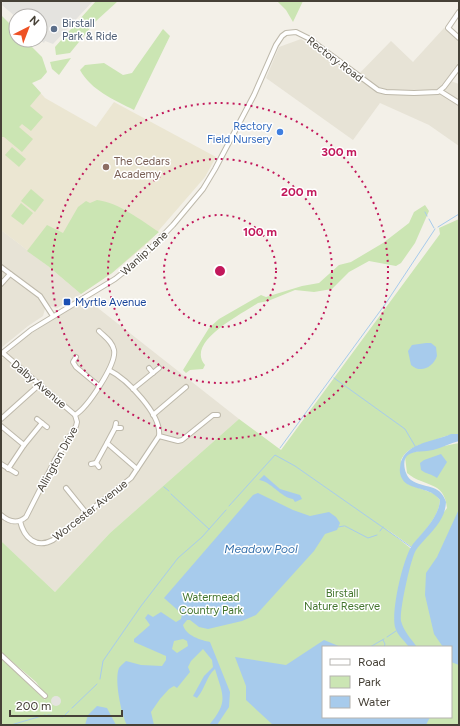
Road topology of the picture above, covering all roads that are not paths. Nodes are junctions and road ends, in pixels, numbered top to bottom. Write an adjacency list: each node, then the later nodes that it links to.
1 (459, 12): 2 (street)
2 (459, 38)
3 (459, 67): 4 (street)
4 (440, 91): 5 (street); 6 (street, Rectory Road)
5 (459, 103)
6 (245, 112): 10 (street, Wanlip Lane)
7 (1, 267): 8 (street)
8 (10, 274): 9 (street); 10 (street)
9 (1, 284)
10 (53, 316): 14 (street, Wanlip Lane)
11 (99, 331): 13 (street)
12 (110, 334): 13 (street)
13 (107, 338): 18 (street, Allington Drive)
14 (2, 354): 20 (street, Dalby Avenue)
15 (76, 357): 21 (street)
16 (149, 368): 19 (street)
17 (159, 368): 19 (street)
18 (109, 370): 21 (street, Allington Drive); 23 (street)
19 (153, 373): 23 (street)
20 (40, 384): 24 (street, Dalby Avenue); 27 (street)
21 (99, 386): 24 (street, Allington Drive)
22 (186, 387): 26 (street)
23 (133, 389): 26 (street)
24 (75, 414): 44 (street, Allington Drive)
25 (214, 414): 33 (street)
26 (153, 415): 33 (street)
27 (1, 419)
28 (37, 419): 29 (street)
29 (42, 423): 31 (street); 35 (street)
30 (1, 426): 35 (street)
31 (47, 427)
32 (122, 428): 34 (street)
33 (159, 436): 39 (street, Worcester Avenue)
34 (107, 443): 37 (street); 39 (street)
35 (24, 445): 38 (street)
36 (1, 464): 38 (street)
37 (99, 467)
38 (8, 469): 40 (street)
39 (137, 469): 42 (street, Worcester Avenue)
40 (16, 473)
41 (73, 488): 42 (street)
42 (87, 514): 44 (street, Worcester Avenue)
43 (1, 515): 44 (street)
44 (20, 521)
45 (1, 655): 46 (street)
46 (45, 696)

